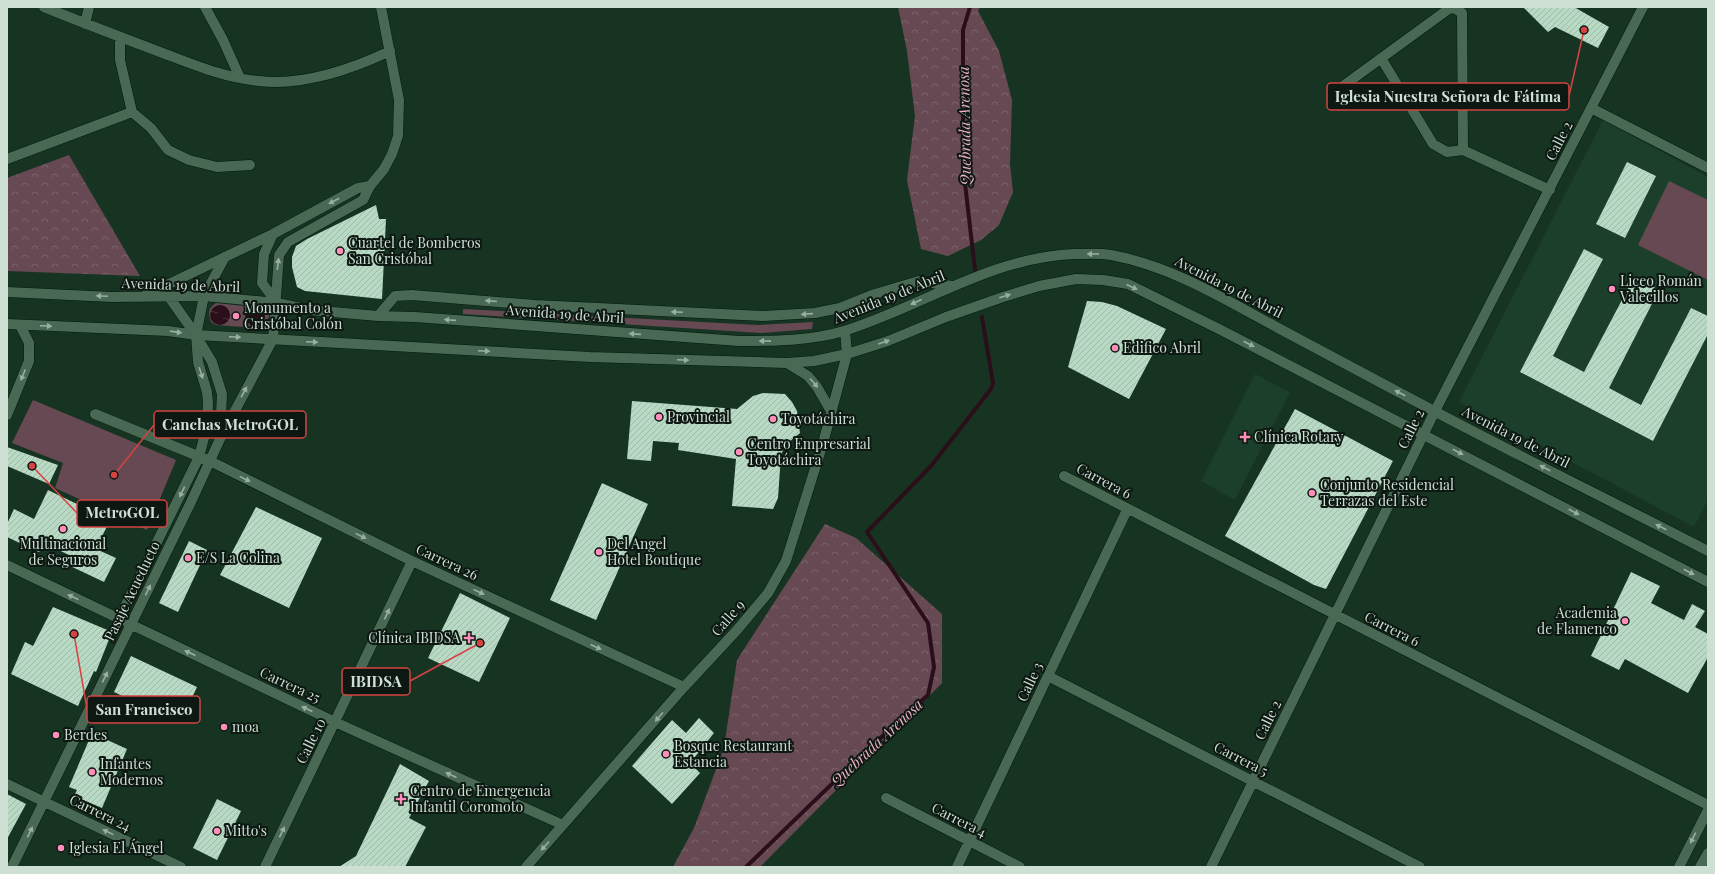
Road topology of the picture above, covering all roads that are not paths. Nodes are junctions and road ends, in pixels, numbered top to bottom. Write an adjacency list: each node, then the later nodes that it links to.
1 (44, 7): 6 (street)
2 (89, 7): 6 (street)
3 (205, 7): 10 (street)
4 (380, 7): 8 (street, Pasaje Acueducto)
5 (1643, 7): 12 (street, Calle 2)
6 (85, 24): 7 (street)
7 (120, 37): 10 (street); 13 (street)
8 (390, 51): 10 (street); 18 (street, Pasaje Acueducto)
9 (1381, 58): 11 (street); 14 (street); 14 (street)
10 (240, 78)
11 (1343, 86)
12 (1592, 108): 17 (street); 19 (street, Calle 2)
13 (132, 112): 15 (street); 16 (street)
14 (1463, 150): 19 (street)
15 (7, 159)
16 (250, 165)
17 (1708, 168)
18 (370, 186): 20 (street, one-way to 20); 27 (street, Pasaje Acueducto, one-way to 18)
19 (1550, 190): 37 (street, Calle 2)
20 (273, 234): 21 (street); 27 (street)
21 (225, 257): 24 (street); 25 (street)
22 (952, 286): 28 (street, one-way to 28); 31 (street, Avenida 19 de Abril, one-way to 31); 37 (street, Avenida 19 de Abril, one-way to 22)
23 (7, 292): 25 (street, Avenida 19 de Abril, one-way to 23)
24 (204, 296): 26 (street, Avenida 19 de Abril); 27 (street, Avenida 19 de Abril); 32 (street)
25 (141, 297): 26 (street, Avenida 19 de Abril)
26 (169, 297): 32 (street)
27 (276, 303): 28 (street, Avenida 19 de Abril); 33 (street, Pasaje Acueducto)
28 (378, 316): 31 (street, Avenida 19 de Abril, one-way to 28)
29 (7, 324): 30 (street)
30 (20, 325): 32 (street, one-way to 32); 39 (street, one-way to 39)
31 (845, 331): 34 (street, Calle 9)
32 (196, 335): 33 (street, one-way to 33); 41 (street); 42 (street, one-way to 42)
33 (273, 339): 35 (street, one-way to 35); 41 (street, Pasaje Acueducto, one-way to 33)
34 (847, 354): 35 (street); 36 (street, Calle 9); 40 (street, one-way to 40)
35 (786, 363): 36 (street, one-way to 36)
36 (832, 411): 54 (street, Calle 9)
37 (1435, 411): 40 (street, Calle 2); 46 (street, Avenida 19 de Abril, one-way to 37)
38 (95, 414): 42 (street, Carrera 26)
39 (7, 415)
40 (1424, 434): 49 (street, one-way to 49); 50 (street, Calle 2)
41 (220, 439): 43 (street, Pasaje Acueducto)
42 (200, 457): 43 (street, Carrera 26); 51 (street, one-way to 51)
43 (210, 461): 47 (street, Carrera 26, one-way to 47); 52 (street, Pasaje Acueducto, one-way to 43)
44 (1064, 476): 45 (street, Carrera 6)
45 (1127, 510): 50 (street, Carrera 6); 53 (street, Calle 3)
46 (1708, 551)
47 (412, 561): 54 (street, Carrera 26, one-way to 54); 55 (street, Calle 10, one-way to 47)
48 (7, 565): 51 (street, Carrera 25, one-way to 48)
49 (1708, 582)
50 (1334, 615): 56 (street, Calle 2); 60 (street, Carrera 6)
51 (118, 619): 52 (street, Carrera 25)
52 (131, 625): 55 (street, Carrera 25, one-way to 52); 59 (street, Pasaje Acueducto, one-way to 52)
53 (1048, 676): 56 (street, Carrera 5); 63 (street, Calle 3)
54 (684, 687): 62 (street, Calle 9, one-way to 62)
55 (335, 722): 62 (street, Carrera 25, one-way to 55); 67 (street, Calle 10, one-way to 55)
56 (1254, 781): 71 (street, Calle 2); 72 (street, Carrera 5)
57 (7, 784): 59 (street, Carrera 24)
58 (886, 798): 63 (street, Carrera 4)
59 (44, 802): 65 (street, Pasaje Acueducto, one-way to 59); 66 (street, Carrera 24, one-way to 59)
60 (1708, 805)
61 (1708, 810): 73 (street, one-way to 73)
62 (563, 825): 68 (street, Calle 9, one-way to 68)
63 (970, 841): 69 (street, Calle 3); 70 (street, Carrera 4)
64 (1708, 853): 74 (street)
65 (12, 867)
66 (181, 867)
67 (266, 867)
68 (526, 867)
69 (957, 867)
70 (1020, 867)
71 (1211, 867)
72 (1420, 867)
73 (1679, 867)
74 (1700, 867)

